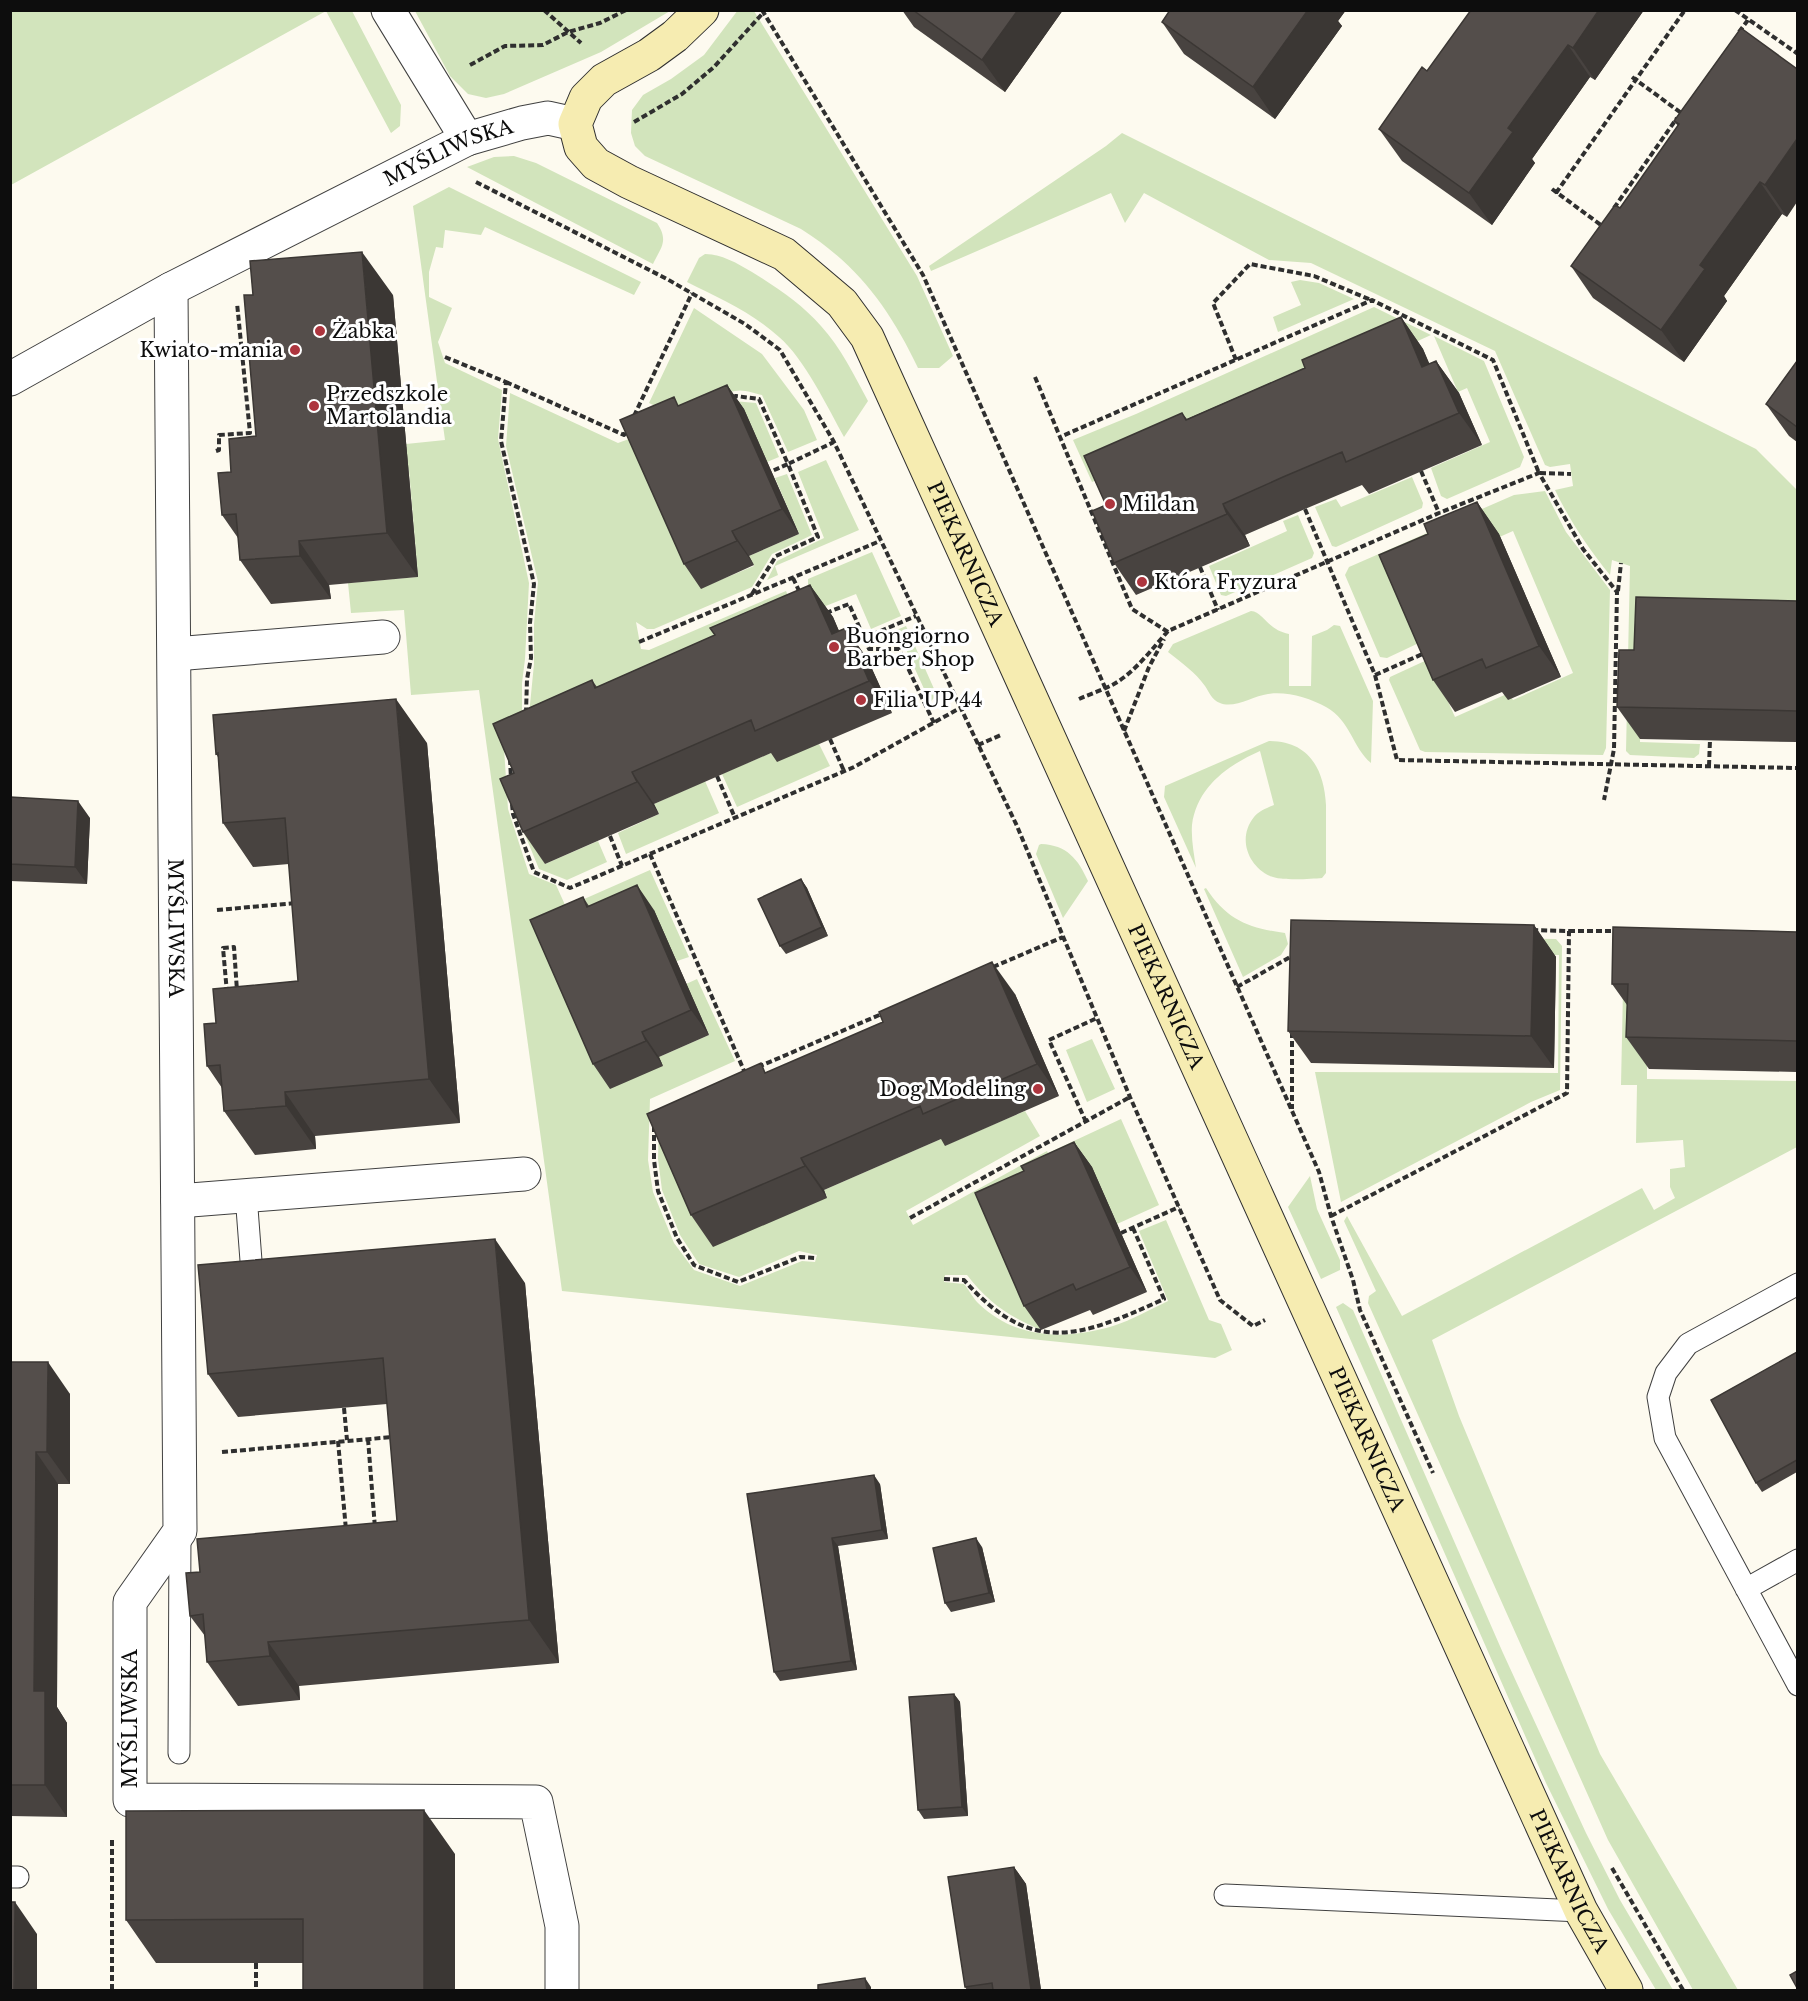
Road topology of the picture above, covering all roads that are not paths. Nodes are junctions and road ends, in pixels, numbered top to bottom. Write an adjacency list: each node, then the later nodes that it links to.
1 (388, 10): 4 (street)
2 (702, 10): 3 (street)
3 (575, 124): 4 (street, MYŚLIWSKA); 20 (street, PIEKARNICZA)
4 (467, 140): 5 (street, MYŚLIWSKA)
5 (171, 289): 6 (street, MYŚLIWSKA); 8 (street, MYŚLIWSKA)
6 (10, 380)
7 (383, 637): 8 (street)
8 (175, 654): 11 (street, MYŚLIWSKA)
9 (524, 1173): 10 (street)
10 (246, 1195): 11 (street); 13 (lane)
11 (178, 1201): 14 (street, MYŚLIWSKA)
12 (1797, 1284): 16 (lane)
13 (253, 1290)
14 (180, 1531): 18 (lane); 21 (street, MYŚLIWSKA)
15 (1797, 1560): 16 (lane)
16 (1746, 1589): 17 (lane)
17 (1797, 1685)
18 (179, 1753)
19 (1225, 1895): 20 (lane)
20 (1581, 1911): 22 (street, PIEKARNICZA)
21 (562, 1990)
22 (1626, 1990)

